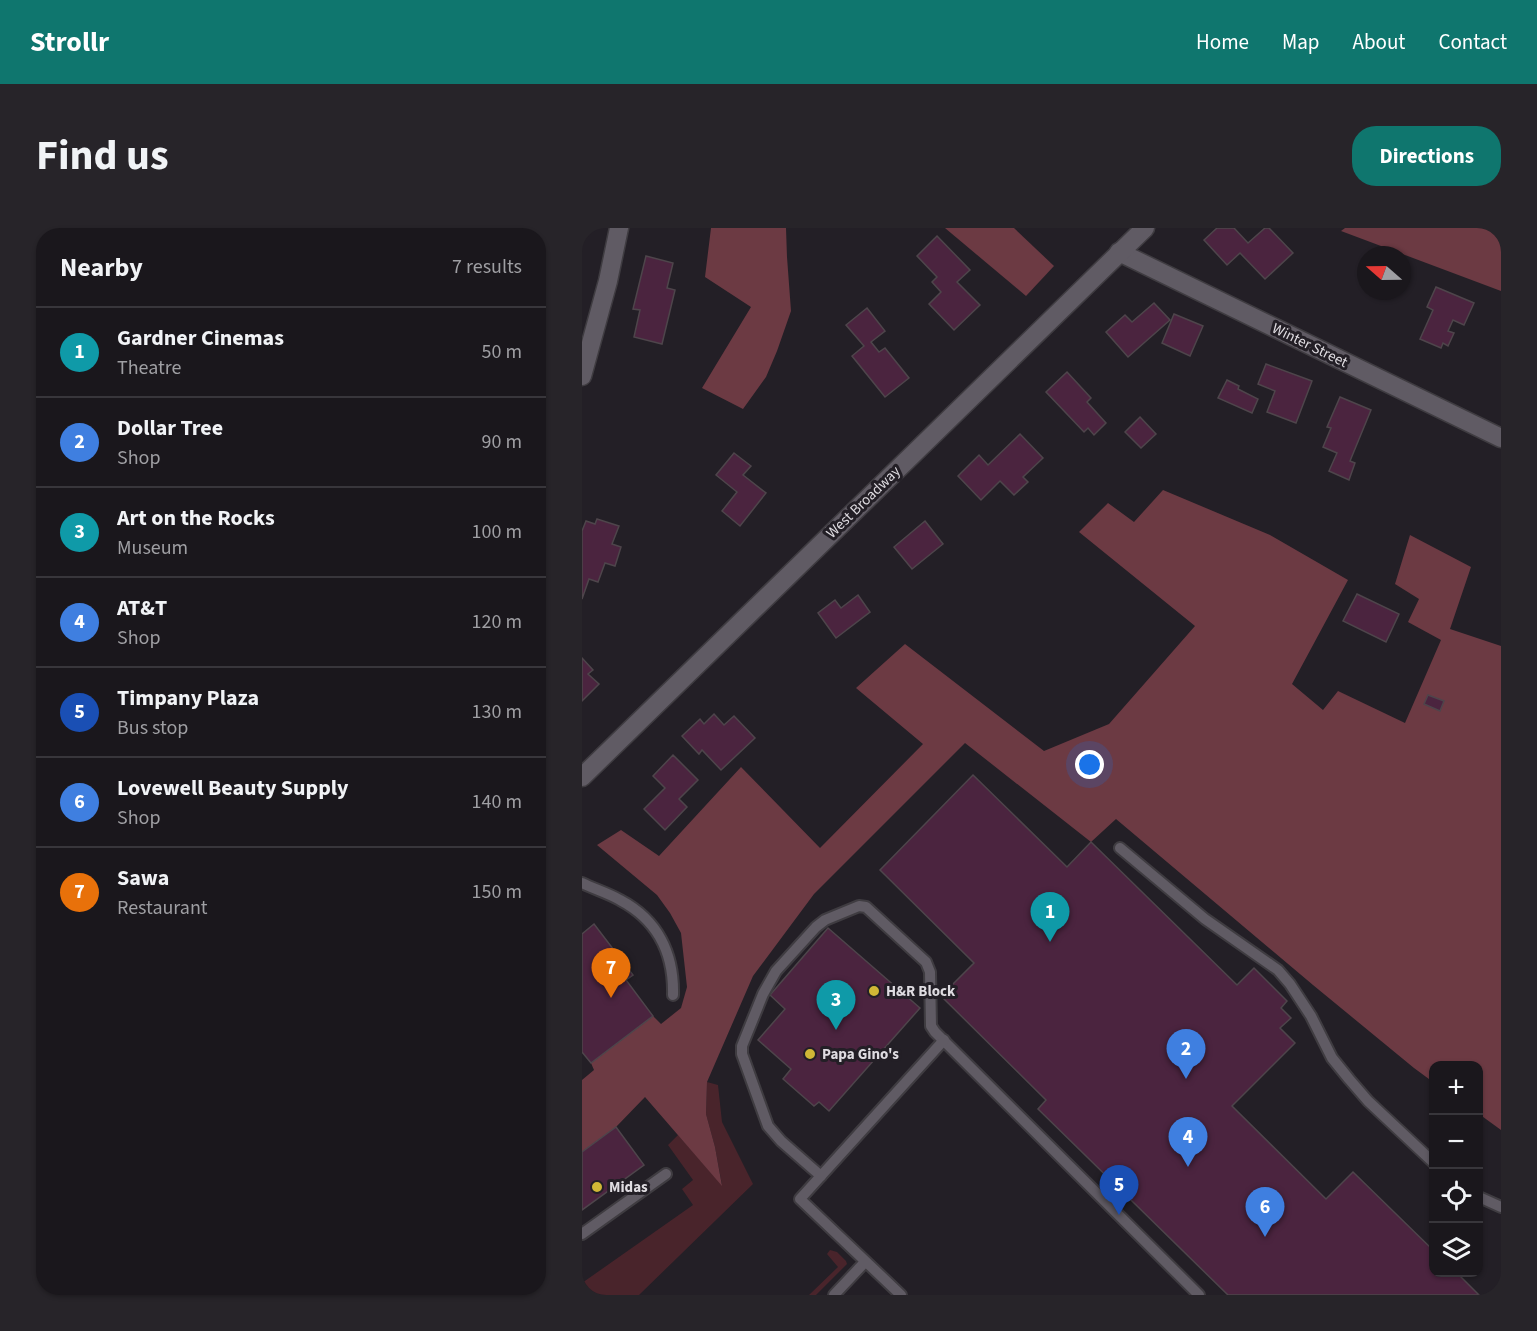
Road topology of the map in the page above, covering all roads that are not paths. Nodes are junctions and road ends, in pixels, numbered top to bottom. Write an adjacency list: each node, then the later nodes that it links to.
1 (619, 228): 4 (main road)
2 (1145, 228): 3 (main road, West Broadway)
3 (1119, 252): 5 (main road, Winter Street); 6 (main road, West Broadway)
4 (582, 376)
5 (1501, 438)
6 (582, 777)
7 (1120, 848): 11 (lane)
8 (584, 886): 9 (lane)
9 (673, 995)
10 (944, 1040): 13 (lane); 13 (lane); 20 (lane)
11 (1429, 1158)
12 (666, 1174): 16 (lane)
13 (821, 1176): 17 (lane)
14 (1483, 1199): 15 (lane)
15 (1501, 1207)
16 (582, 1234)
17 (866, 1262): 18 (lane); 19 (lane)
18 (894, 1293)
19 (834, 1295)
20 (1199, 1295)

